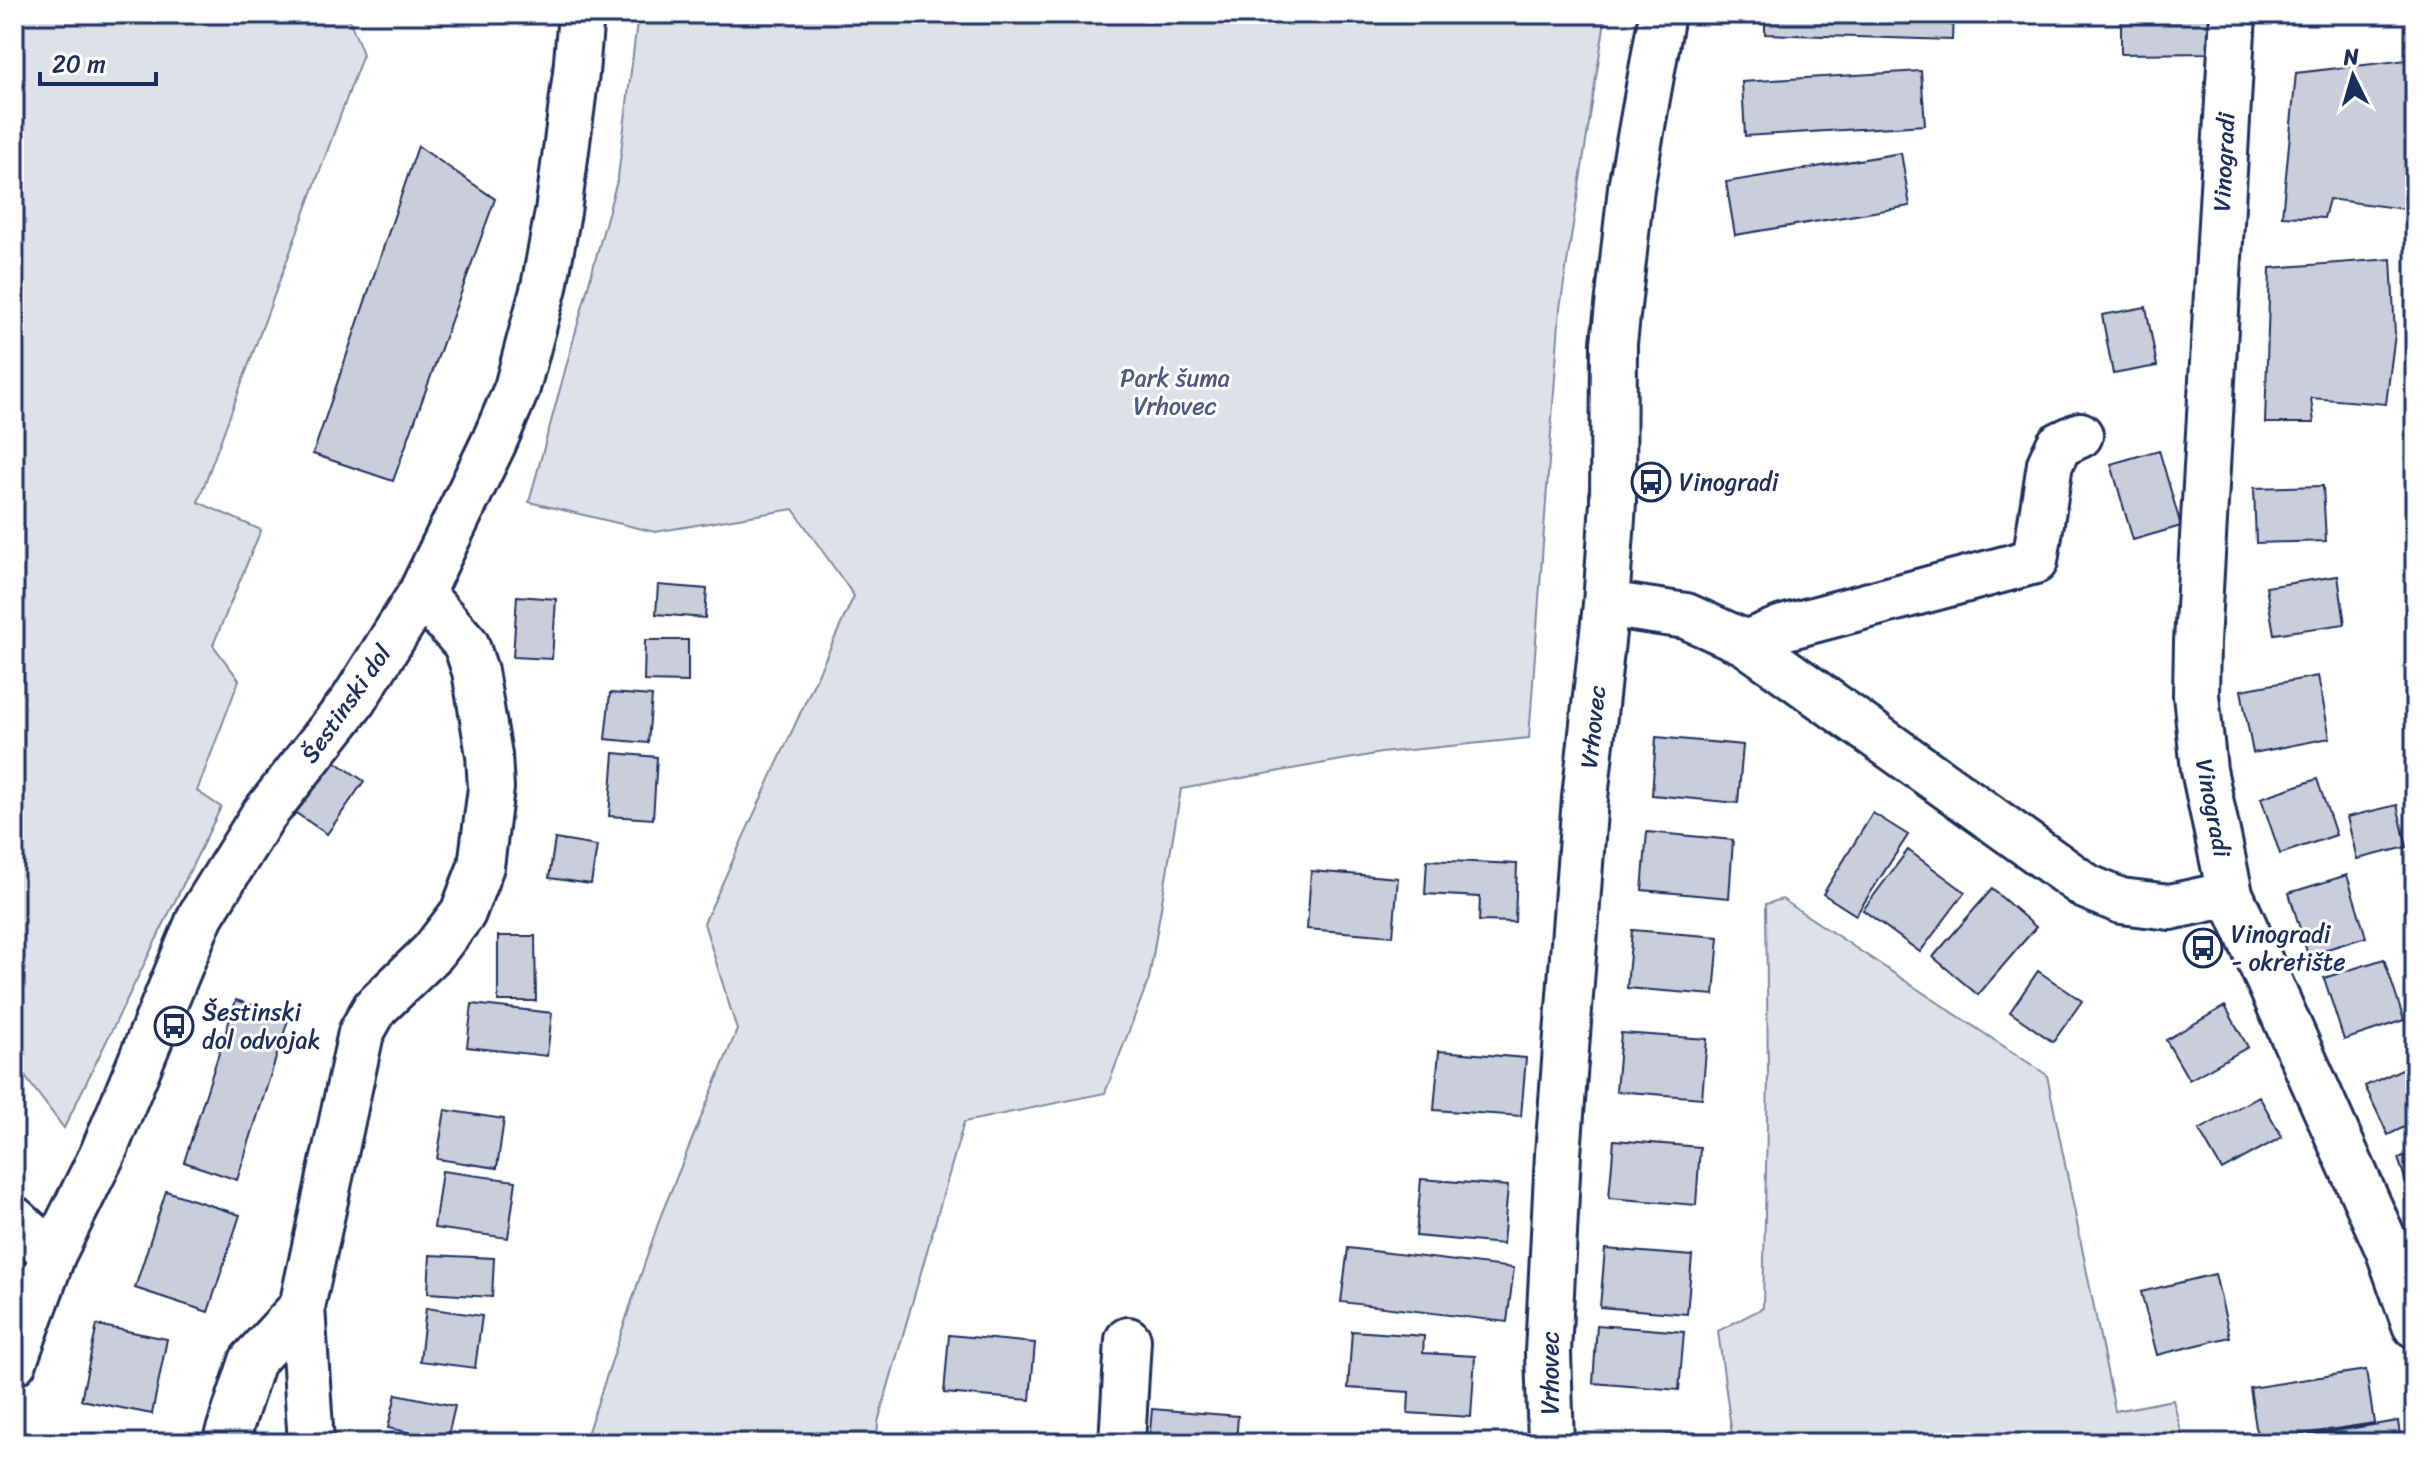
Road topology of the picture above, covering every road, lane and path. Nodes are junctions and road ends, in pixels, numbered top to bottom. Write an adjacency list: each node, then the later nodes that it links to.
1 (581, 14): 5 (street, Šestinski dol)
2 (1662, 14): 6 (street, Vrhovec)
3 (2233, 14): 8 (street, Vinogradi)
4 (2080, 435): 7 (street)
5 (421, 593): 10 (street, Šestinski dol); 11 (street)
6 (1606, 604): 7 (street); 18 (street, Vrhovec)
7 (1746, 643): 8 (street)
8 (2230, 894): 12 (street, Vinogradi)
9 (14, 1219): 10 (street)
10 (53, 1254): 14 (street, Šestinski dol)
11 (302, 1307): 15 (street); 16 (street)
12 (2415, 1325)
13 (1128, 1340): 17 (street)
14 (14, 1362)
15 (225, 1443)
16 (311, 1443)
17 (1122, 1443)
18 (1551, 1443)

